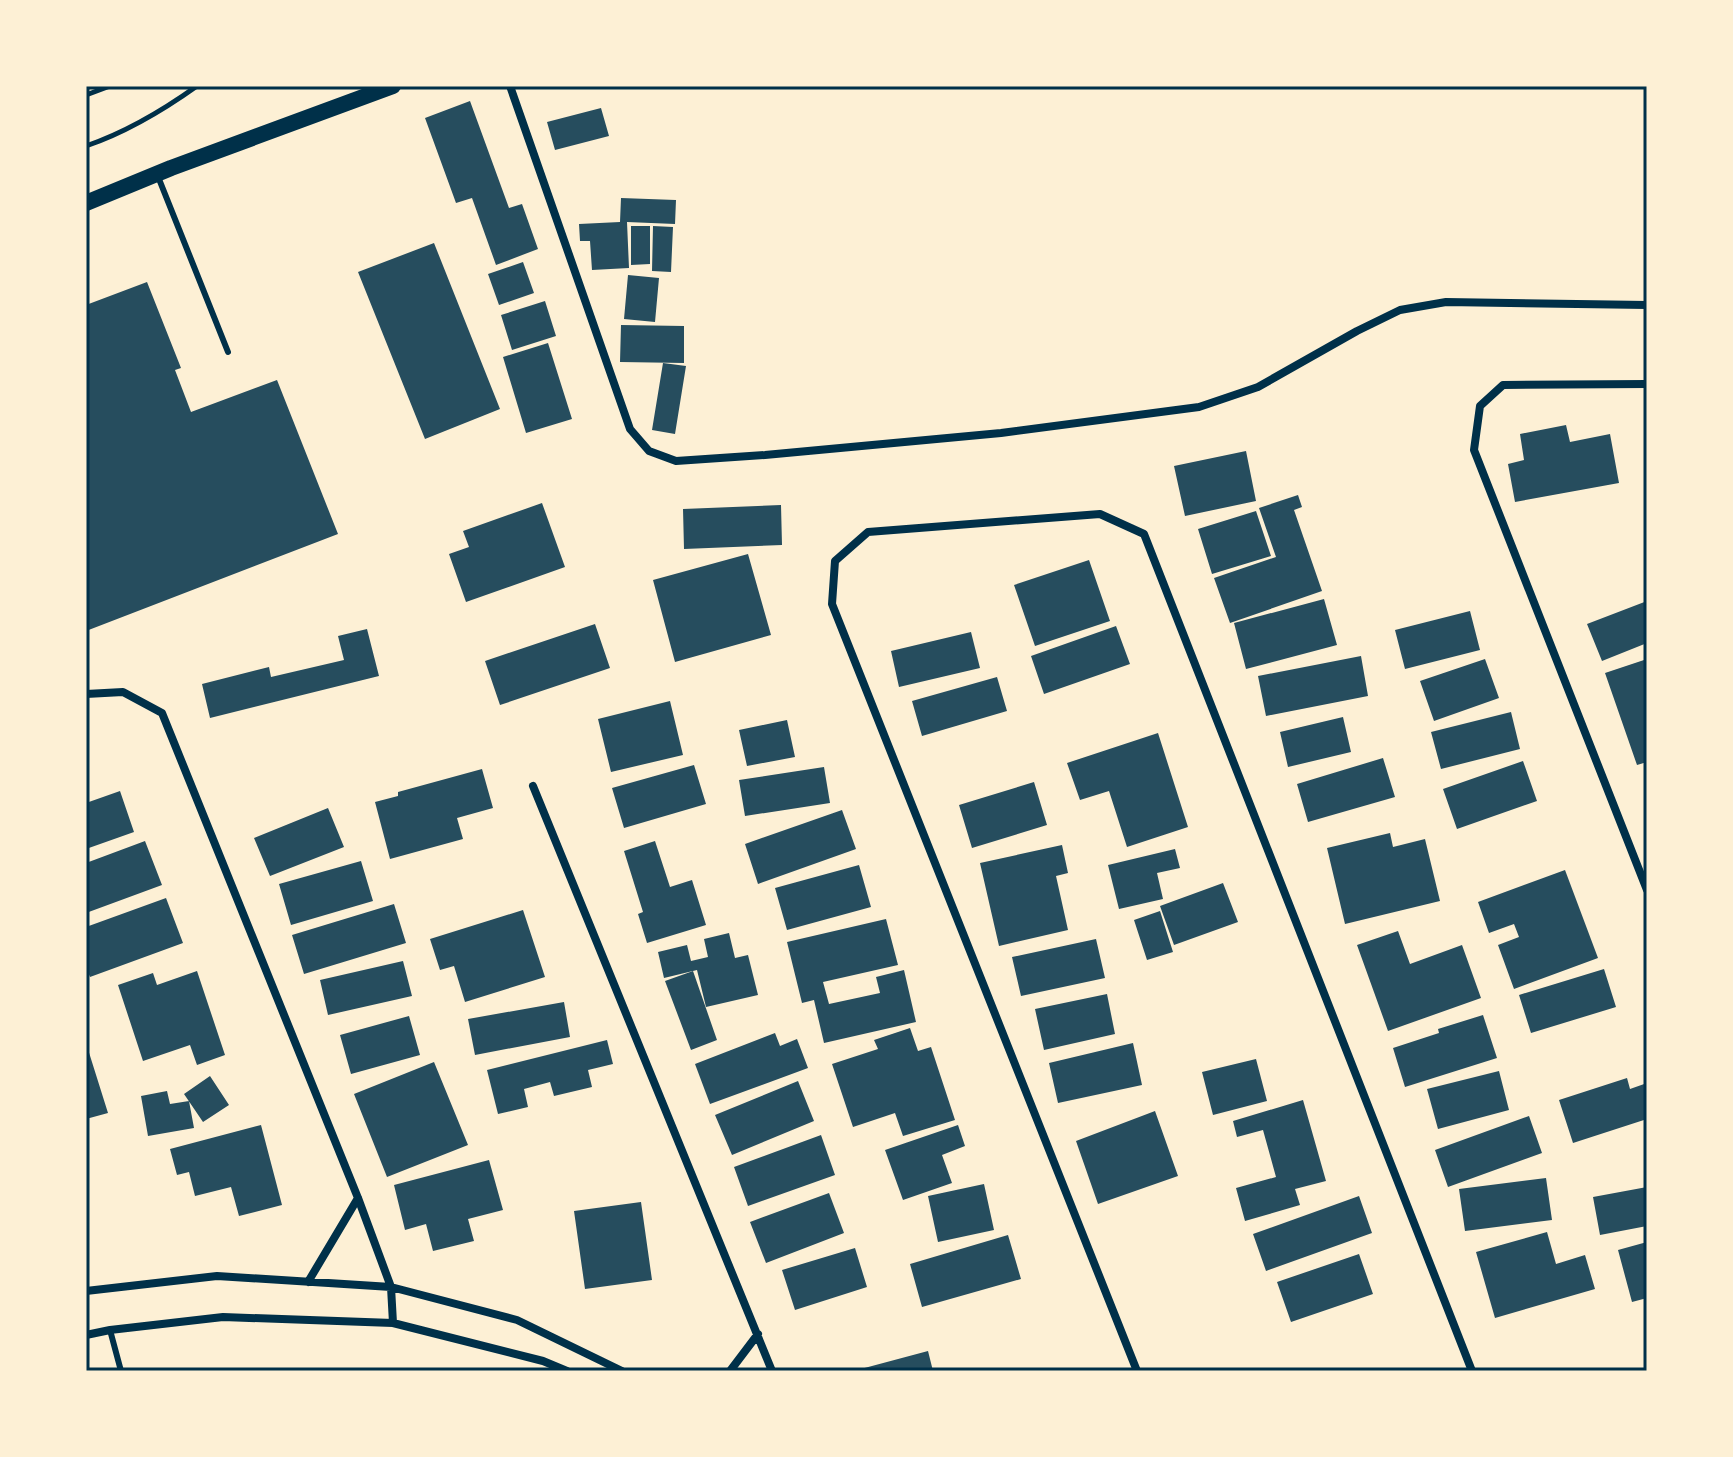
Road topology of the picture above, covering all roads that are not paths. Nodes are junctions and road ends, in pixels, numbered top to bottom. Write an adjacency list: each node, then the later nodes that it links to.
1 (393, 86): 3 (main road)
2 (510, 86): 5 (street)
3 (157, 174): 4 (main road); 6 (lane)
4 (86, 203)
5 (1647, 305)
6 (228, 352)
7 (1647, 384): 10 (street)
8 (86, 694): 11 (street)
9 (533, 786): 17 (street)
10 (1647, 890)
11 (358, 1198): 12 (street); 13 (street)
12 (308, 1282): 13 (street); 14 (street)
13 (391, 1287): 15 (street); 21 (street)
14 (86, 1291)
15 (393, 1323): 16 (street); 20 (street)
16 (110, 1330): 18 (street); 19 (lane)
17 (758, 1334): 22 (street); 23 (street)
18 (86, 1335)
19 (121, 1371)
20 (567, 1371)
21 (622, 1371)
22 (730, 1371)
23 (772, 1371)
24 (1137, 1371): 25 (street)
25 (1472, 1371)

